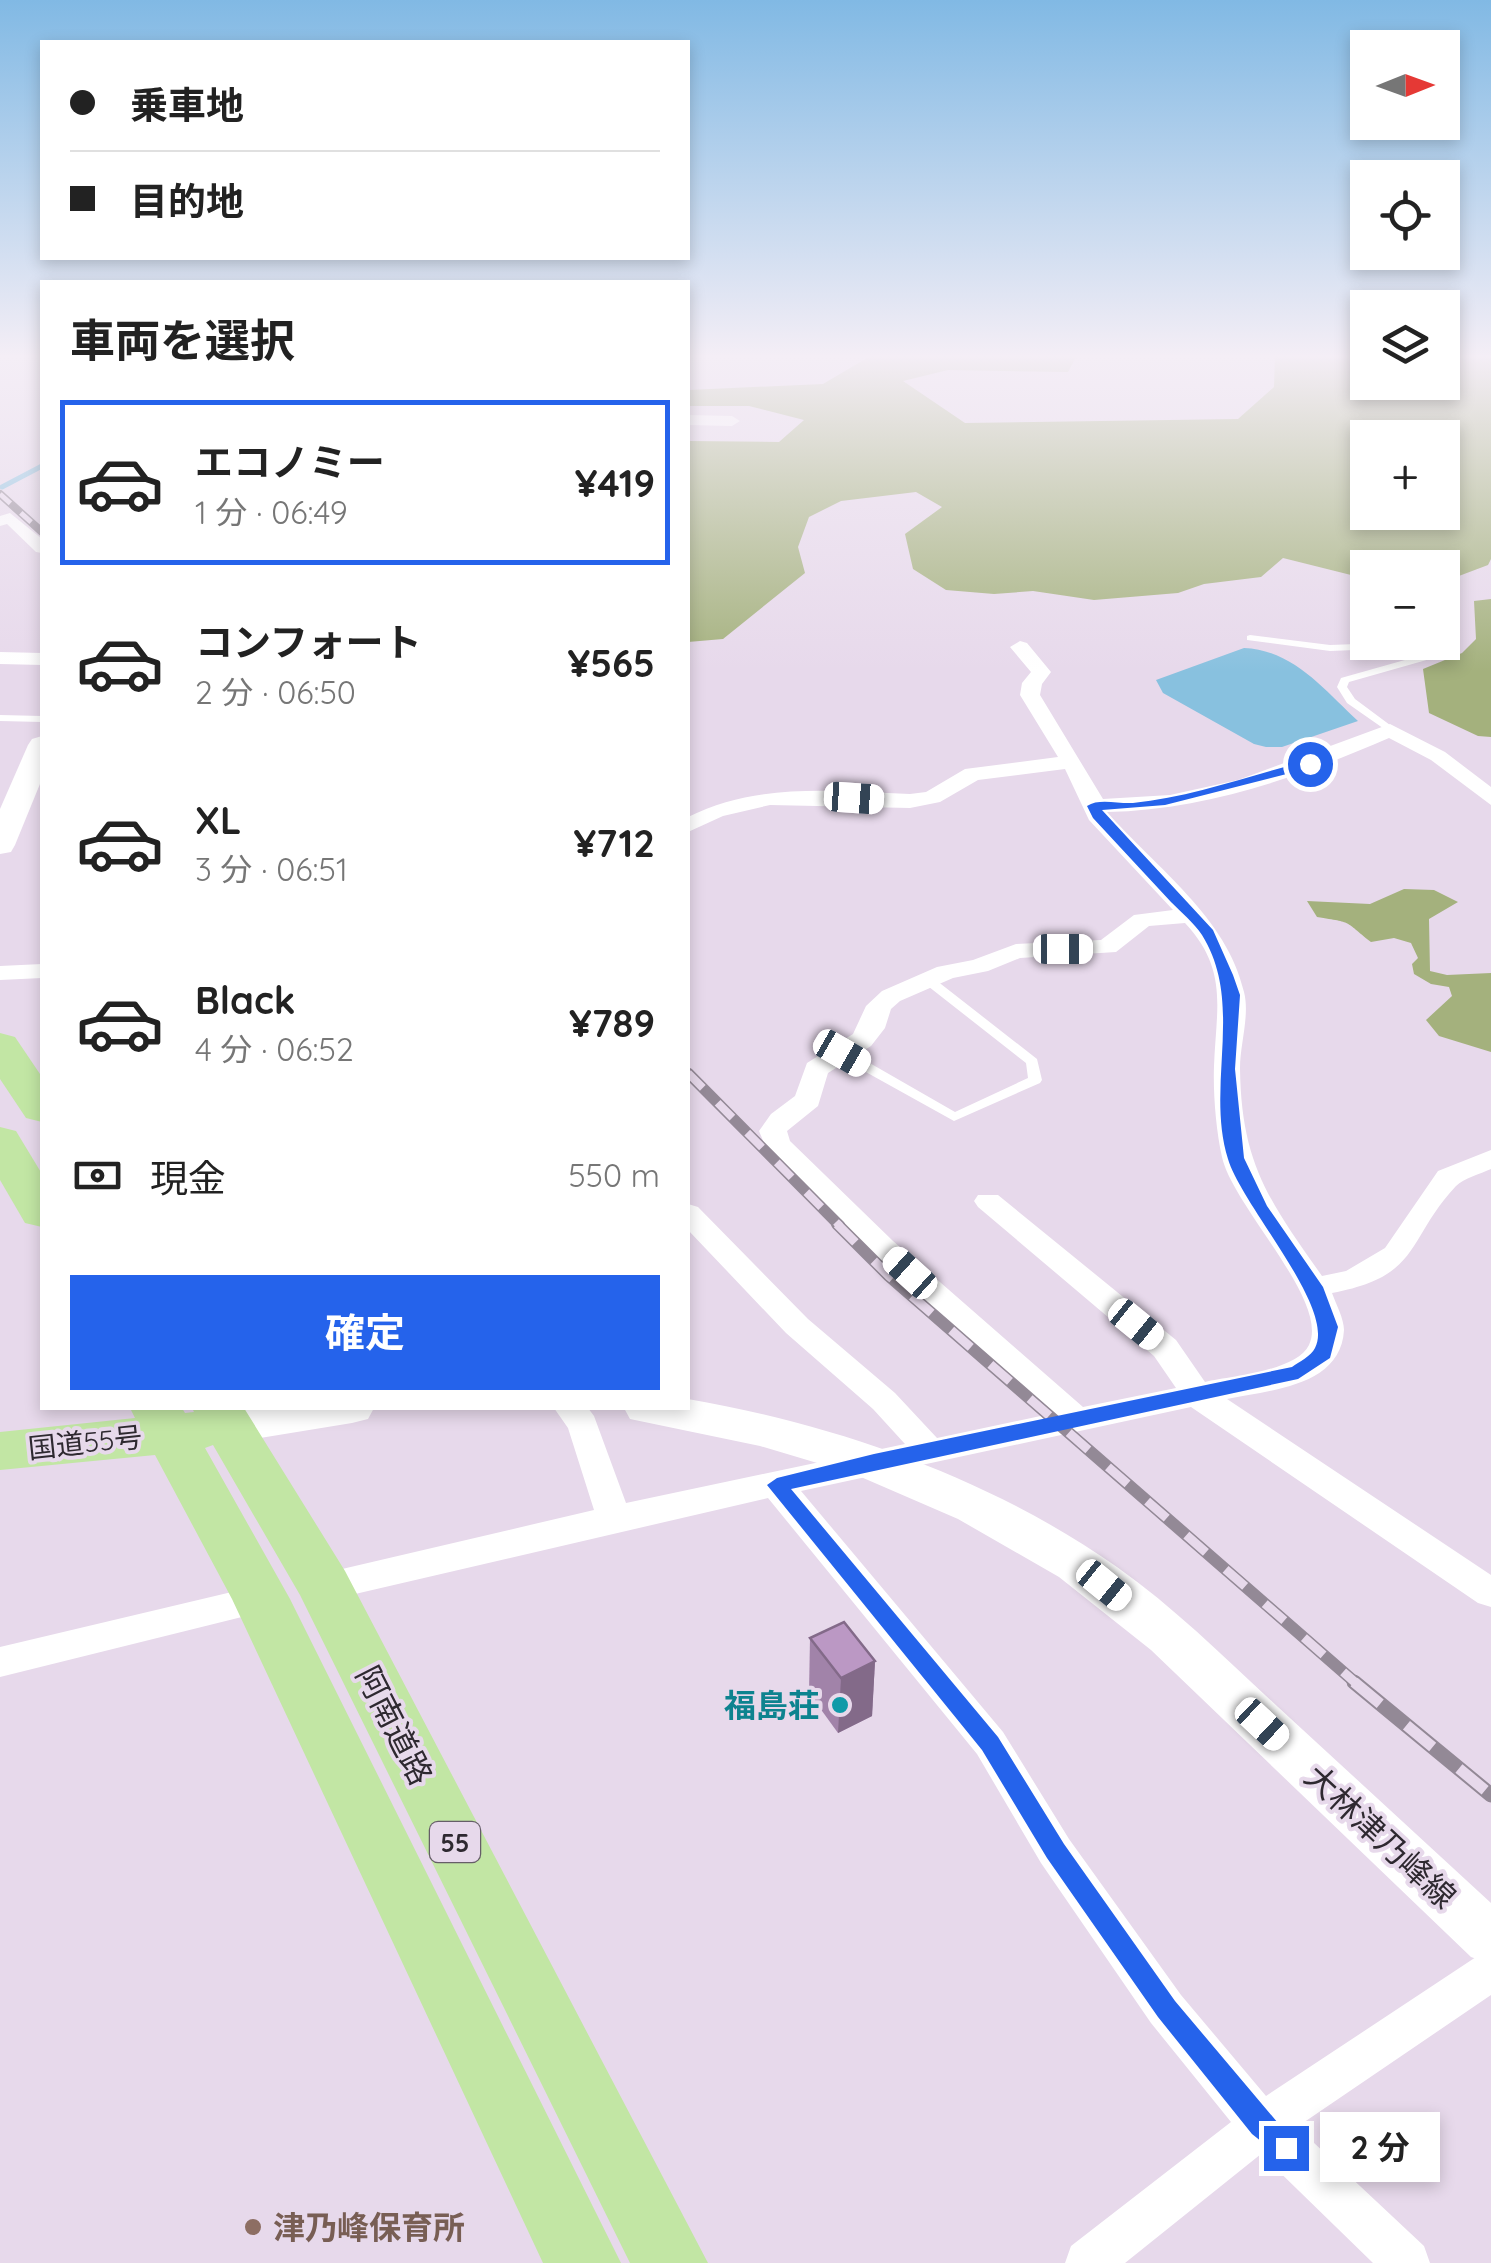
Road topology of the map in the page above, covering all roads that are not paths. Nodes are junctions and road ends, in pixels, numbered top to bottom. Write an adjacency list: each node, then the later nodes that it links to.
1 (0, 521): 2 (street)
2 (40, 546)
3 (1250, 638): 5 (lane)
4 (1020, 646): 13 (street)
5 (1350, 647)
6 (0, 658): 7 (street)
7 (40, 659)
8 (1416, 660): 11 (lane)
9 (0, 718): 10 (lane)
10 (40, 720)
11 (1390, 730): 14 (street); 15 (street)
12 (40, 750): 17 (main road)
13 (1070, 762): 15 (street); 16 (street)
14 (1491, 798)
15 (1093, 806): 18 (street)
16 (690, 824)
17 (0, 845)
18 (1191, 915): 21 (street); 30 (street)
19 (40, 972): 20 (street)
20 (0, 973)
21 (928, 980): 23 (street); 23 (lane)
22 (0, 1046): 24 (highway)
23 (842, 1053): 36 (street)
24 (40, 1107)
25 (0, 1141): 28 (highway)
26 (1491, 1159): 30 (street)
27 (988, 1201): 31 (street)
28 (40, 1209)
29 (690, 1215): 37 (street)
30 (1314, 1287): 31 (street)
31 (1197, 1394): 36 (street); 43 (street)
32 (323, 1410): 35 (main road)
33 (572, 1410): 41 (street)
34 (656, 1410): 39 (main road, 大林津乃峰線)
35 (194, 1419): 38 (highway, 国道55号); 42 (highway, 阿南道路 / 55); 44 (highway, 55)
36 (1077, 1420): 37 (street)
37 (929, 1450): 39 (street)
38 (0, 1451)
39 (874, 1461): 40 (street); 46 (main road, 大林津乃峰線)
40 (777, 1485): 41 (street); 48 (street)
41 (614, 1518): 42 (street)
42 (325, 1588): 50 (highway, 阿南道路 / 55)
43 (1491, 1593)
44 (261, 1599): 45 (street); 49 (highway, 55)
45 (0, 1662)
46 (1491, 1939)
47 (1491, 1971): 48 (street)
48 (1262, 2125): 51 (street); 52 (street)
49 (583, 2263)
50 (670, 2263)
51 (1088, 2263)
52 (1407, 2263)

